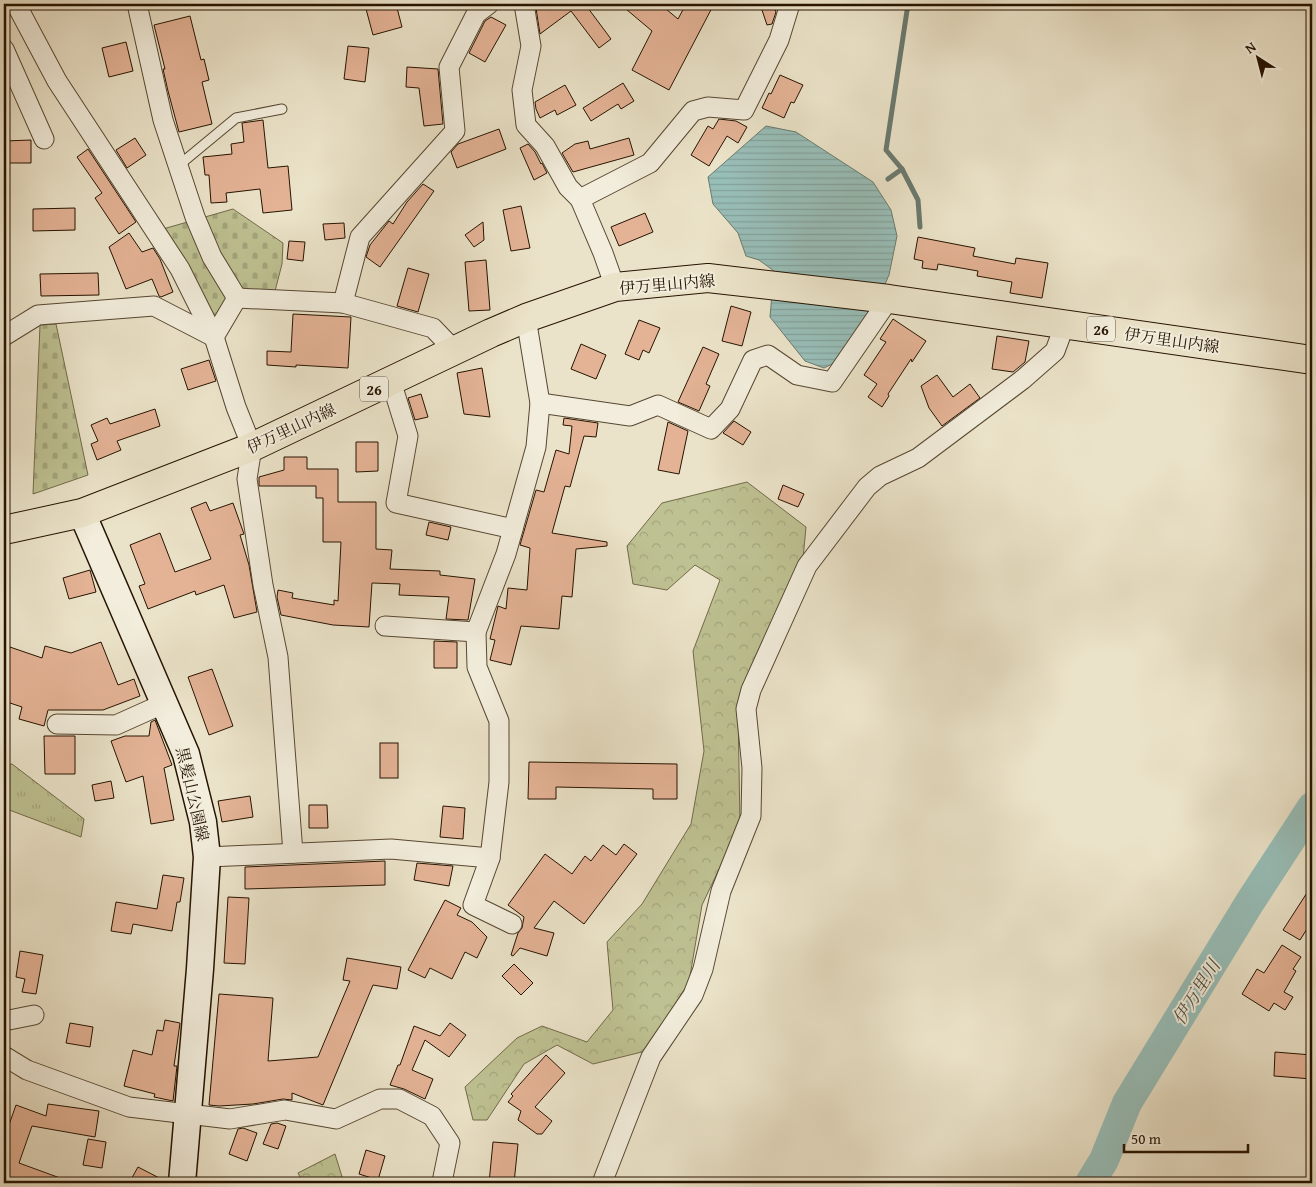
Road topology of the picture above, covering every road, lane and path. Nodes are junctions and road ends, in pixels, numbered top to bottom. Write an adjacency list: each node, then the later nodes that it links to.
1 (16, 4): 18 (street)
2 (137, 4): 9 (street)
3 (489, 4): 14 (street)
4 (524, 4): 10 (street)
5 (790, 4): 10 (street)
6 (4, 49): 8 (street)
7 (282, 109): 9 (lane)
8 (44, 139)
9 (178, 166): 12 (street)
10 (580, 199): 11 (street)
11 (615, 287): 13 (main road, 伊万里山内線 / 26); 15 (main road, 伊万里山内線 / 26)
12 (237, 298): 14 (street); 18 (street)
13 (889, 299): 16 (main road, 伊万里山内線 / 26); 22 (street)
14 (343, 303): 19 (street)
15 (526, 318): 19 (main road, 伊万里山内線 / 26); 22 (street)
16 (1065, 324): 20 (main road, 伊万里山内線 / 26); 41 (street)
17 (4, 336): 18 (street)
18 (214, 337): 23 (street)
19 (454, 350): 21 (main road, 伊万里山内線 / 26)
20 (1312, 360)
21 (391, 380): 23 (main road, 伊万里山内線 / 26); 25 (street)
22 (540, 403): 25 (street)
23 (252, 447): 24 (main road, 伊万里山内線 / 26); 31 (street)
24 (82, 513): 26 (main road, 伊万里山内線 / 26); 29 (main road, 黒髪山公園線)
25 (513, 529): 28 (street)
26 (4, 530)
27 (385, 626): 28 (street)
28 (476, 632): 33 (street)
29 (165, 702): 30 (street); 32 (main road, 黒髪山公園線)
30 (57, 724)
31 (293, 854): 32 (street); 33 (street)
32 (207, 857): 38 (main road, 黒髪山公園線)
33 (490, 858): 34 (street)
34 (512, 924)
35 (34, 1015): 36 (street)
36 (4, 1021)
37 (4, 1056): 38 (street)
38 (189, 1114): 39 (main road, 黒髪山公園線); 40 (street)
39 (182, 1183)
40 (444, 1183)
41 (602, 1183)

